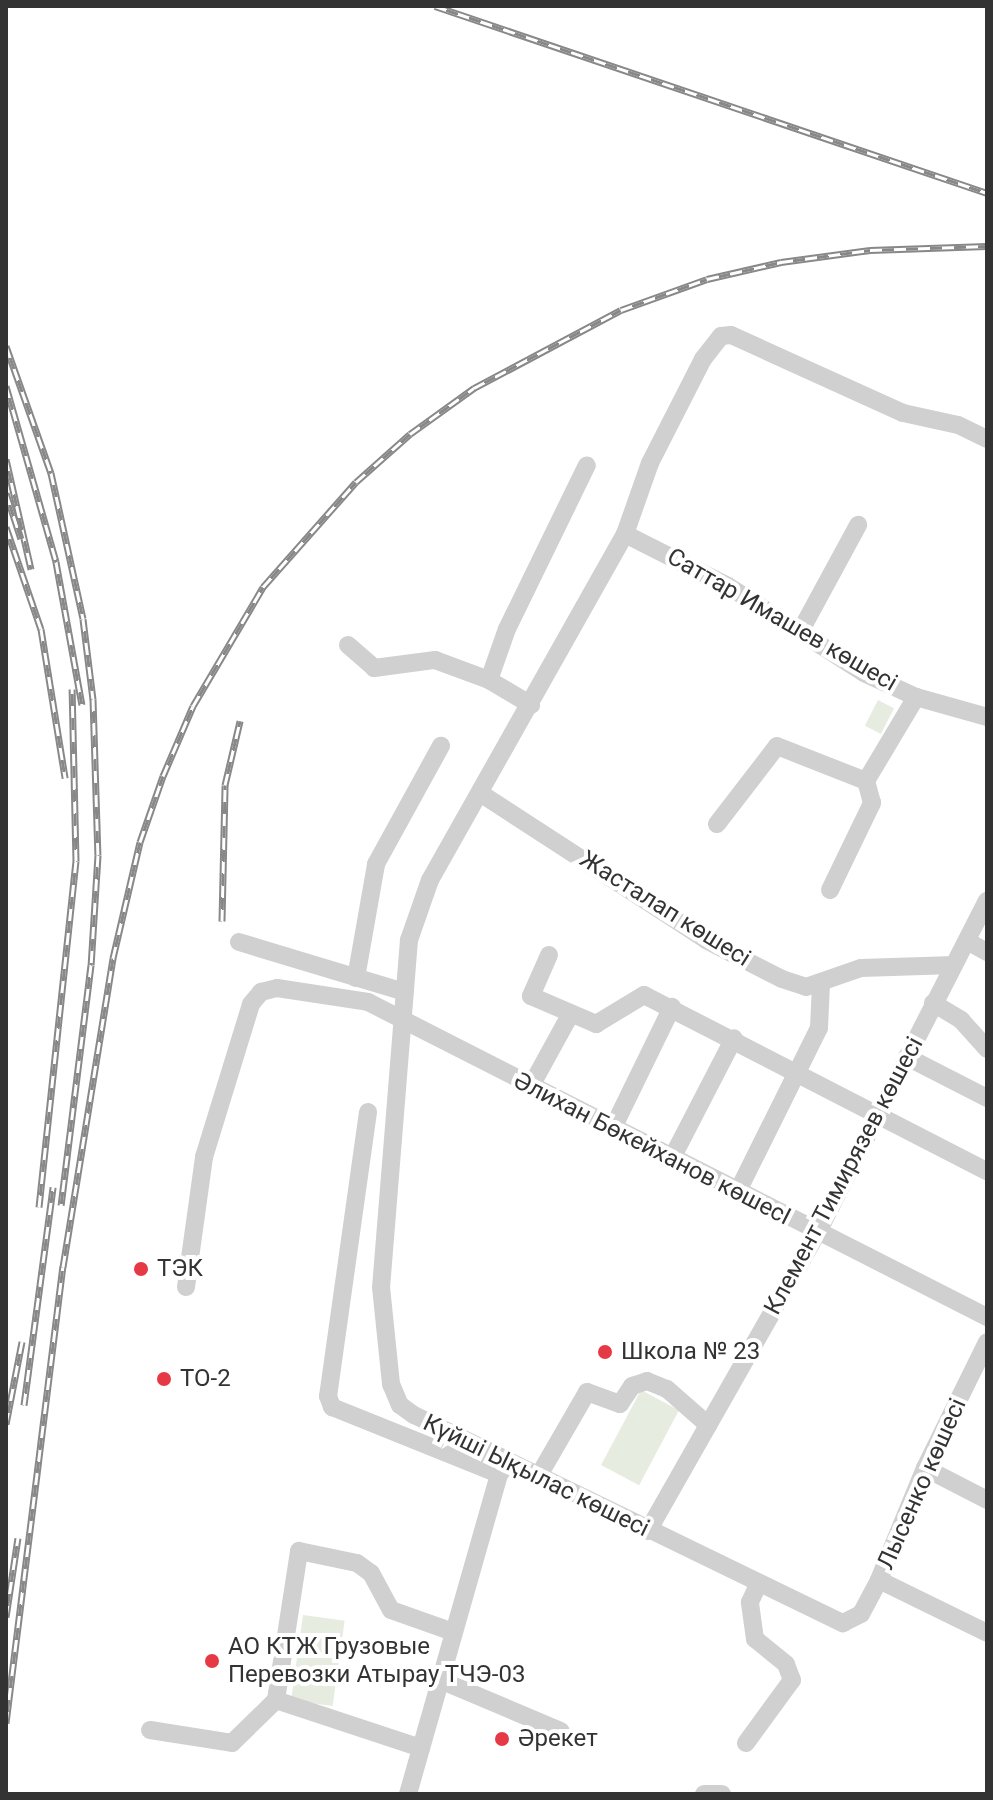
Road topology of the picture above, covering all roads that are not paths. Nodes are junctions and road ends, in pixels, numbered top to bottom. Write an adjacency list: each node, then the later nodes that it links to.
1 (987, 439): 4 (street, Күйші Ықылас көшесі)
2 (587, 465): 7 (street)
3 (858, 525): 5 (street)
4 (625, 534): 5 (street, Саттар Имашев көшесі); 9 (street, Күйші Ықылас көшесі)
5 (800, 632): 8 (street, Саттар Имашев көшесі)
6 (348, 645): 7 (street)
7 (489, 680): 9 (street)
8 (916, 697): 10 (street, Саттар Имашев көшесі); 12 (street)
9 (531, 705): 13 (street, Күйші Ықылас көшесі)
10 (987, 717)
11 (441, 746): 22 (street)
12 (866, 781): 14 (street); 15 (street)
13 (480, 793): 23 (street, Жасталап көшесі); 24 (street, Күйші Ықылас көшесі)
14 (717, 824)
15 (830, 890)
16 (987, 901): 17 (street, Клемент Тимирязев көшесі)
17 (967, 941): 19 (street); 21 (street, Клемент Тимирязев көшесі)
18 (239, 942): 22 (street)
19 (987, 952)
20 (549, 955): 27 (street)
21 (954, 965): 23 (street, Жасталап көшесі); 25 (street, Клемент Тимирязев көшесі)
22 (356, 978): 24 (street)
23 (821, 984): 32 (street)
24 (405, 992): 28 (street, Күйші Ықылас көшесі)
25 (933, 1003): 30 (street); 31 (street, Клемент Тимирязев көшесі)
26 (672, 1007): 27 (street); 29 (street); 37 (street)
27 (570, 1015): 33 (street)
28 (404, 1022): 33 (street, Әлихан Бөкейханов көшесI); 42 (street, Әлихан Бөкейханов көшесI); 46 (street, Күйші Ықылас көшесі)
29 (734, 1038): 32 (street); 38 (street)
30 (987, 1049)
31 (907, 1057): 34 (street); 35 (street, Клемент Тимирязев көшесі)
32 (798, 1070): 35 (street); 40 (street)
33 (531, 1086): 37 (street, Әлихан Бөкейханов көшесI)
34 (987, 1098)
35 (876, 1110): 39 (street); 41 (street, Клемент Тимирязев көшесі)
36 (368, 1112): 46 (street)
37 (612, 1130): 38 (street, Әлихан Бөкейханов көшесI)
38 (671, 1160): 40 (street, Әлихан Бөкейханов көшесI)
39 (987, 1171)
40 (737, 1193): 41 (street, Әлихан Бөкейханов көшесI)
41 (817, 1234): 43 (street, Әлихан Бөкейханов көшесI); 45 (street, Клемент Тимирязев көшесі)
42 (186, 1287)
43 (987, 1317)
44 (987, 1342): 47 (street, Лысенко көшесі)
45 (708, 1425): 48 (street); 50 (street, Клемент Тимирязев көшесі)
46 (504, 1468): 48 (street, Күйші Ықылас көшесі); 54 (street)
47 (925, 1468): 49 (street); 51 (street, Лысенко көшесі)
48 (538, 1477): 50 (street, Күйші Ықылас көшесі)
49 (987, 1500)
50 (648, 1531): 52 (street, Күйші Ықылас көшесі)
51 (879, 1580): 53 (street, Лысенко көшесі); 55 (street)
52 (758, 1585): 53 (street, Күйші Ықылас көшесі); 60 (street)
53 (852, 1621)
54 (453, 1632): 56 (street); 57 (street)
55 (987, 1633)
56 (440, 1680): 59 (street); 61 (street)
57 (276, 1700): 58 (street); 61 (street)
58 (150, 1730)
59 (561, 1731)
60 (746, 1743)
61 (421, 1748): 62 (street)
62 (408, 1794)
63 (704, 1794): 64 (street)
64 (722, 1794)

